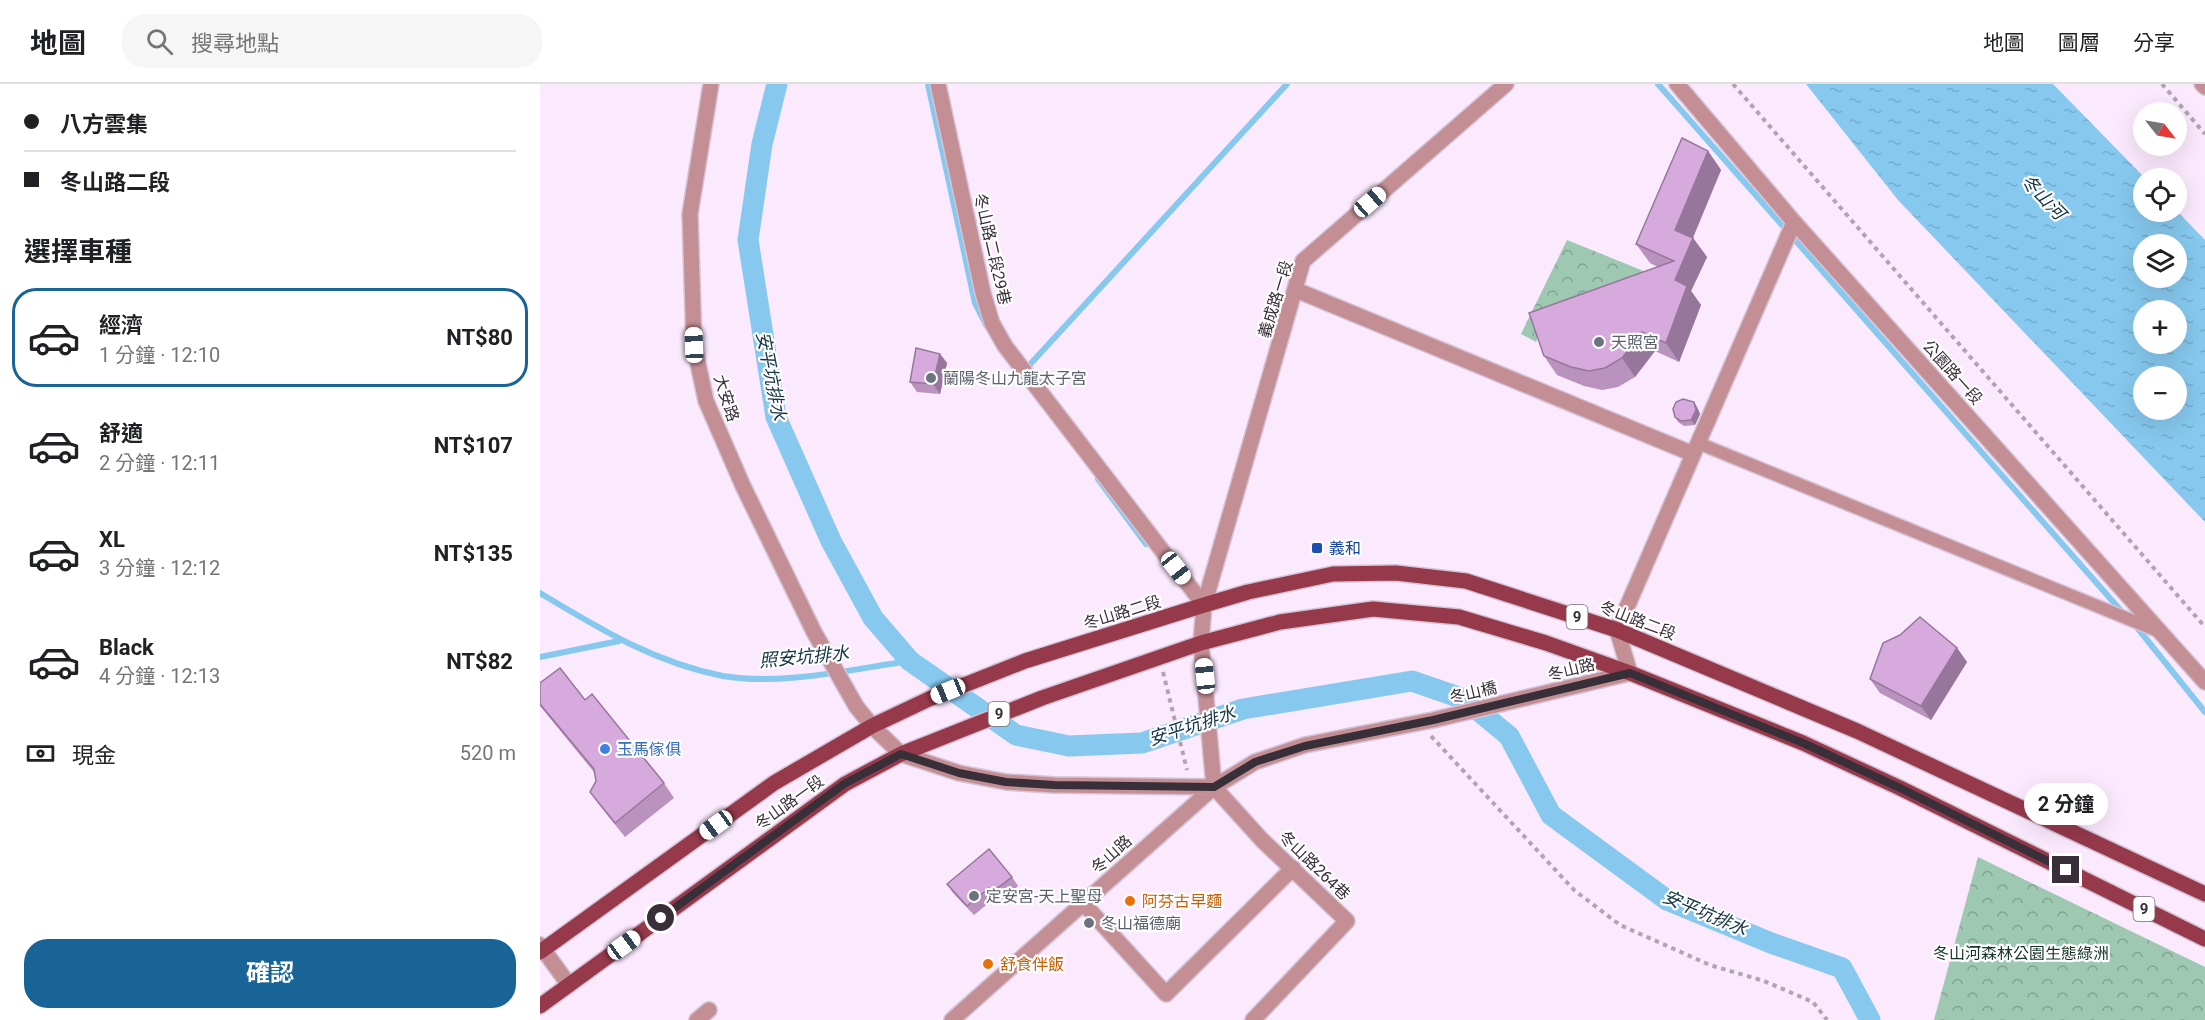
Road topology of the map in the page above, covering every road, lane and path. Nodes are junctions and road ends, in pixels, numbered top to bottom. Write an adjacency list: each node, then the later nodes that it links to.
1 (711, 84): 24 (street, 大安路)
2 (938, 84): 13 (street, 冬山路二段29巷)
3 (1677, 84): 10 (street, 公園路一段)
4 (1733, 84): 14 (path)
5 (2162, 84): 9 (path)
6 (2202, 84): 8 (street)
7 (1504, 85): 11 (street, 義成路一段)
8 (2205, 87)
9 (2205, 134)
10 (1794, 222): 12 (street); 16 (street, 公園路一段)
11 (1296, 290): 12 (street); 13 (street, 義成路一段)
12 (1696, 448): 15 (street); 16 (lane)
13 (1204, 605): 15 (main road, 冬山路二段 / 9); 17 (street); 21 (main road, 冬山路二段 / 9)
14 (2205, 627)
15 (1617, 630): 18 (street); 29 (main road, 冬山路二段 / 9)
16 (2163, 633): 19 (street, 公園路一段)
17 (1201, 643): 18 (main road, 9); 25 (main road, 冬山路一段 / 9); 27 (street)
18 (1630, 673): 22 (street, 冬山路); 31 (main road, 9)
19 (2205, 682)
20 (1167, 690): 26 (path)
21 (929, 699): 24 (main road, 冬山路一段 / 9)
22 (1521, 700): 23 (street, 冬山橋)
23 (1426, 721): 27 (street, 冬山路); 39 (path)
24 (872, 726): 25 (street, 大安路); 32 (main road, 冬山路一段 / 9)
25 (901, 754): 27 (street); 33 (main road, 冬山路一段 / 9)
26 (1186, 765)
27 (1214, 787): 28 (street, 冬山路264巷); 30 (street, 冬山路)
28 (1293, 868): 30 (street); 38 (street, 冬山路264巷)
29 (2205, 894)
30 (1083, 903): 37 (street, 冬山路)
31 (2205, 939)
32 (541, 949): 33 (street)
33 (569, 985): 34 (main road, 冬山路一段 / 9)
34 (540, 1006)
35 (710, 1010): 36 (street)
36 (697, 1020)
37 (951, 1020)
38 (1253, 1020)
39 (1827, 1020)

